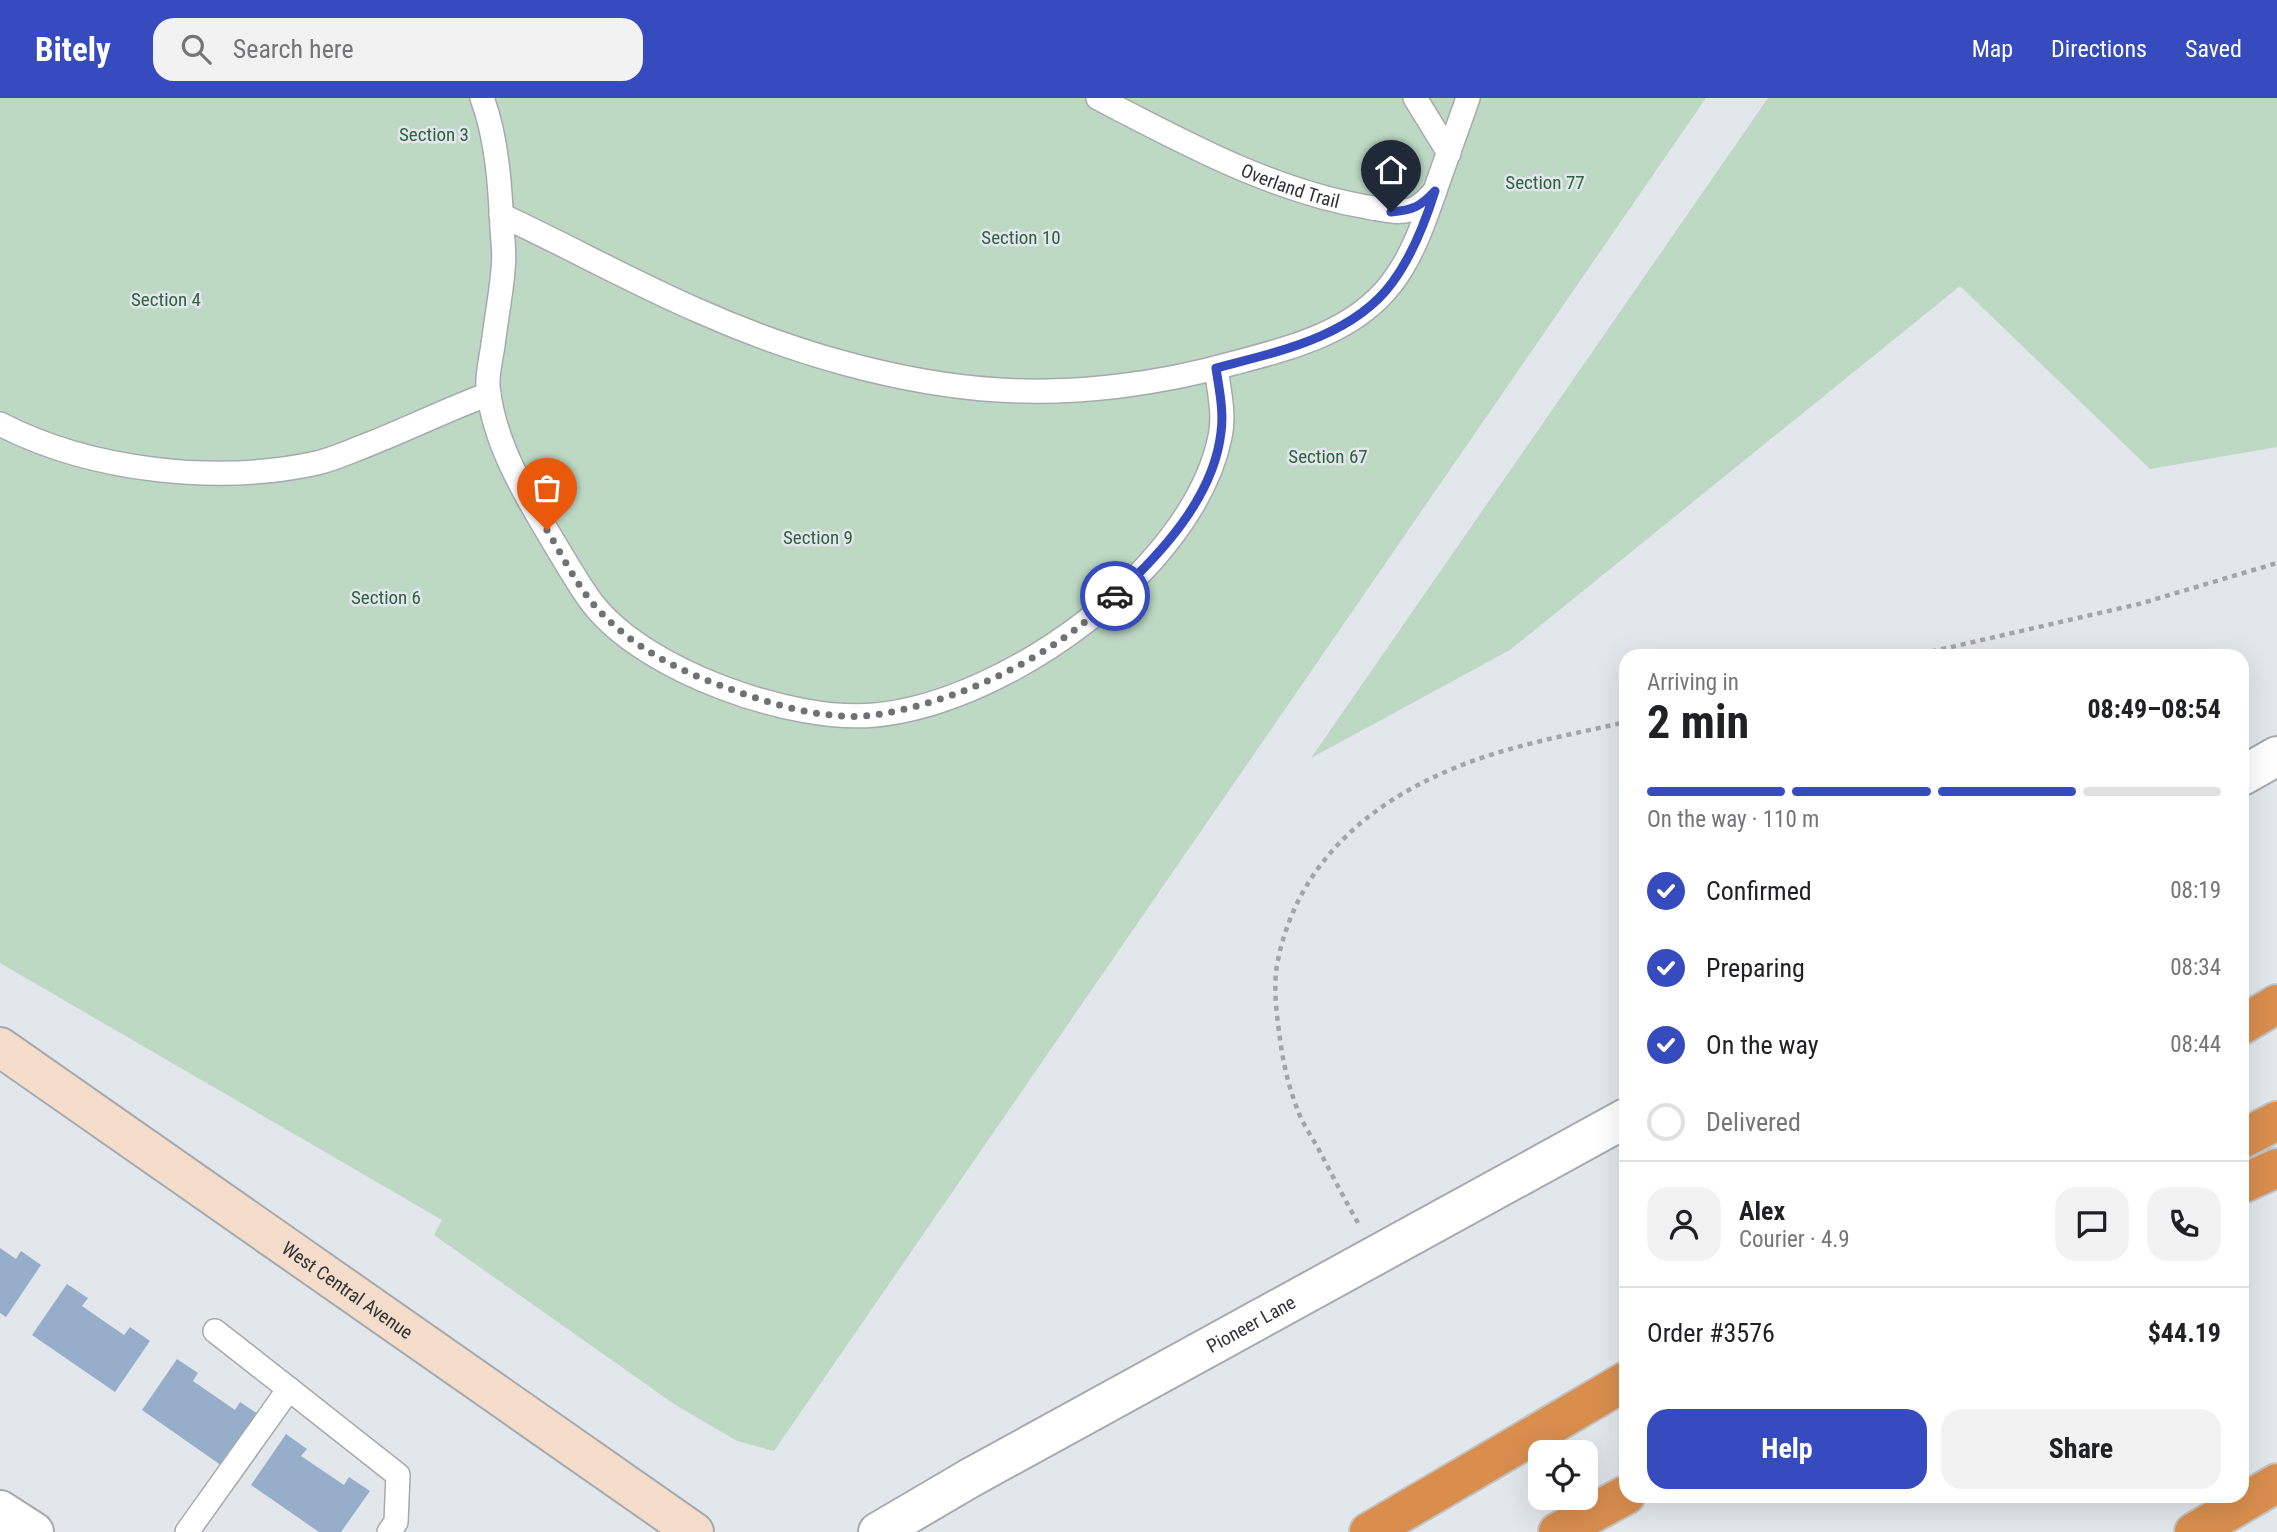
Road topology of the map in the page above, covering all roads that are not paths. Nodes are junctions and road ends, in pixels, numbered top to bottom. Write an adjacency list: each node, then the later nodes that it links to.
1 (482, 98): 7 (lane)
2 (1098, 98): 6 (lane, Overland Trail)
3 (1415, 98): 5 (lane)
4 (1468, 98): 5 (lane)
5 (1449, 153): 6 (lane)
6 (1435, 191): 8 (lane)
7 (501, 215): 8 (lane); 9 (lane)
8 (1216, 368): 9 (lane)
9 (489, 394): 10 (lane)
10 (0, 424)
11 (2277, 756): 12 (street)
12 (2249, 772)
13 (2277, 1004): 14 (highway)
14 (2249, 1021)
15 (0, 1047): 32 (main road, West Central Avenue)
16 (2277, 1121): 18 (highway)
17 (1619, 1122): 33 (street, Pioneer Lane)
18 (2249, 1135)
19 (2277, 1168): 20 (highway)
20 (2249, 1181)
21 (215, 1331): 23 (lane)
22 (1619, 1385): 34 (highway)
23 (289, 1389): 30 (lane); 31 (lane)
24 (2266, 1490): 26 (highway)
25 (1619, 1499): 35 (highway)
26 (2249, 1500)
27 (2244, 1503): 36 (highway)
28 (0, 1510): 29 (street)
29 (34, 1532)
30 (187, 1532)
31 (388, 1532)
32 (694, 1532)
33 (878, 1532)
34 (1369, 1532)
35 (1558, 1532)
36 (2194, 1532)

